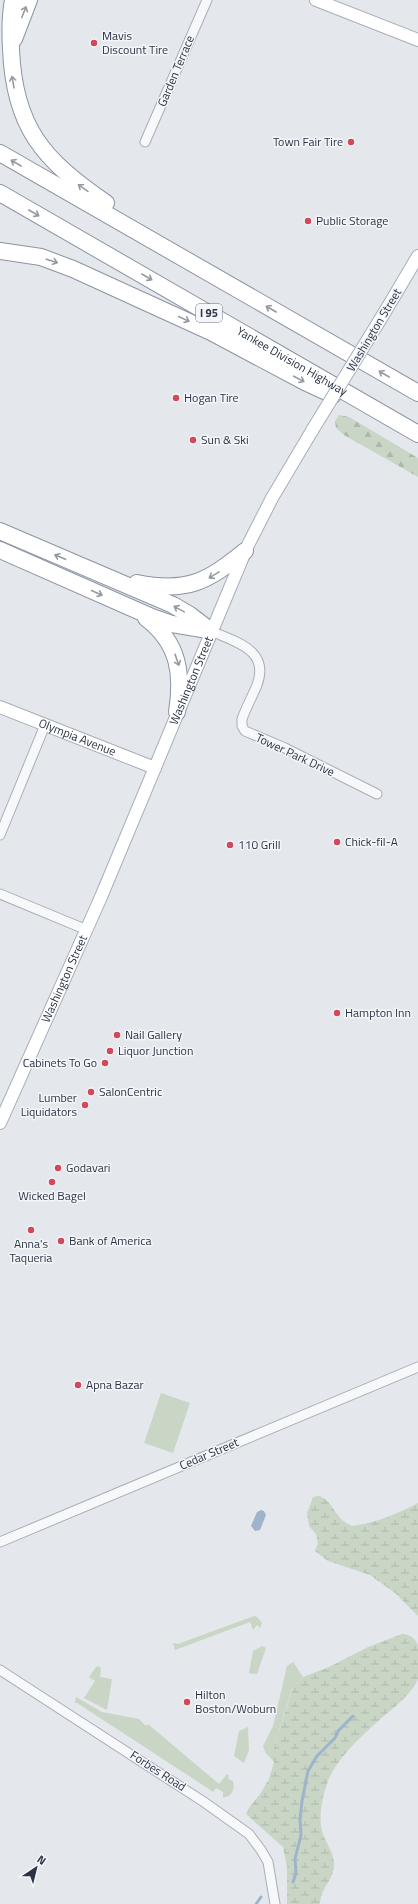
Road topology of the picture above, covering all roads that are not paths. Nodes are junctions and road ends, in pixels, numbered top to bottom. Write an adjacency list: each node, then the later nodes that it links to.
1 (13, 0): 8 (highway)
2 (29, 0): 8 (highway, one-way to 2)
3 (207, 0): 9 (street, Garden Terrace)
4 (316, 0): 5 (main road)
5 (399, 32): 6 (main road); 7 (main road)
6 (418, 40)
7 (418, 45)
8 (11, 50): 14 (highway, one-way to 8)
9 (145, 142)
10 (0, 153): 14 (highway, one-way to 10)
11 (0, 193): 16 (highway, Yankee Division Highway / I 95, one-way to 16)
12 (0, 251): 16 (highway, one-way to 16)
13 (418, 256): 19 (main road, Washington Street, bridge)
14 (196, 266): 15 (highway, one-way to 14)
15 (418, 393)
16 (418, 434)
17 (0, 531): 20 (highway, one-way to 17)
18 (0, 550): 21 (highway, one-way to 21)
19 (245, 551): 20 (highway, one-way to 20); 22 (main road, Washington Street)
20 (98, 574): 22 (highway, one-way to 20)
21 (135, 610): 22 (highway); 24 (highway, one-way to 24)
22 (211, 631): 24 (main road, Washington Street); 27 (street, Tower Park Drive)
23 (0, 707): 25 (main road, Olympia Avenue)
24 (178, 712): 26 (main road, Washington Street)
25 (45, 725): 26 (main road, Olympia Avenue); 28 (street)
26 (155, 768): 30 (main road, Washington Street)
27 (377, 794)
28 (0, 835)
29 (0, 894): 30 (street)
30 (87, 930): 31 (main road, Washington Street)
31 (0, 1124)
32 (418, 1367): 33 (street, Cedar Street)
33 (0, 1542)
34 (0, 1670): 35 (street, Forbes Road)
35 (275, 1904)

